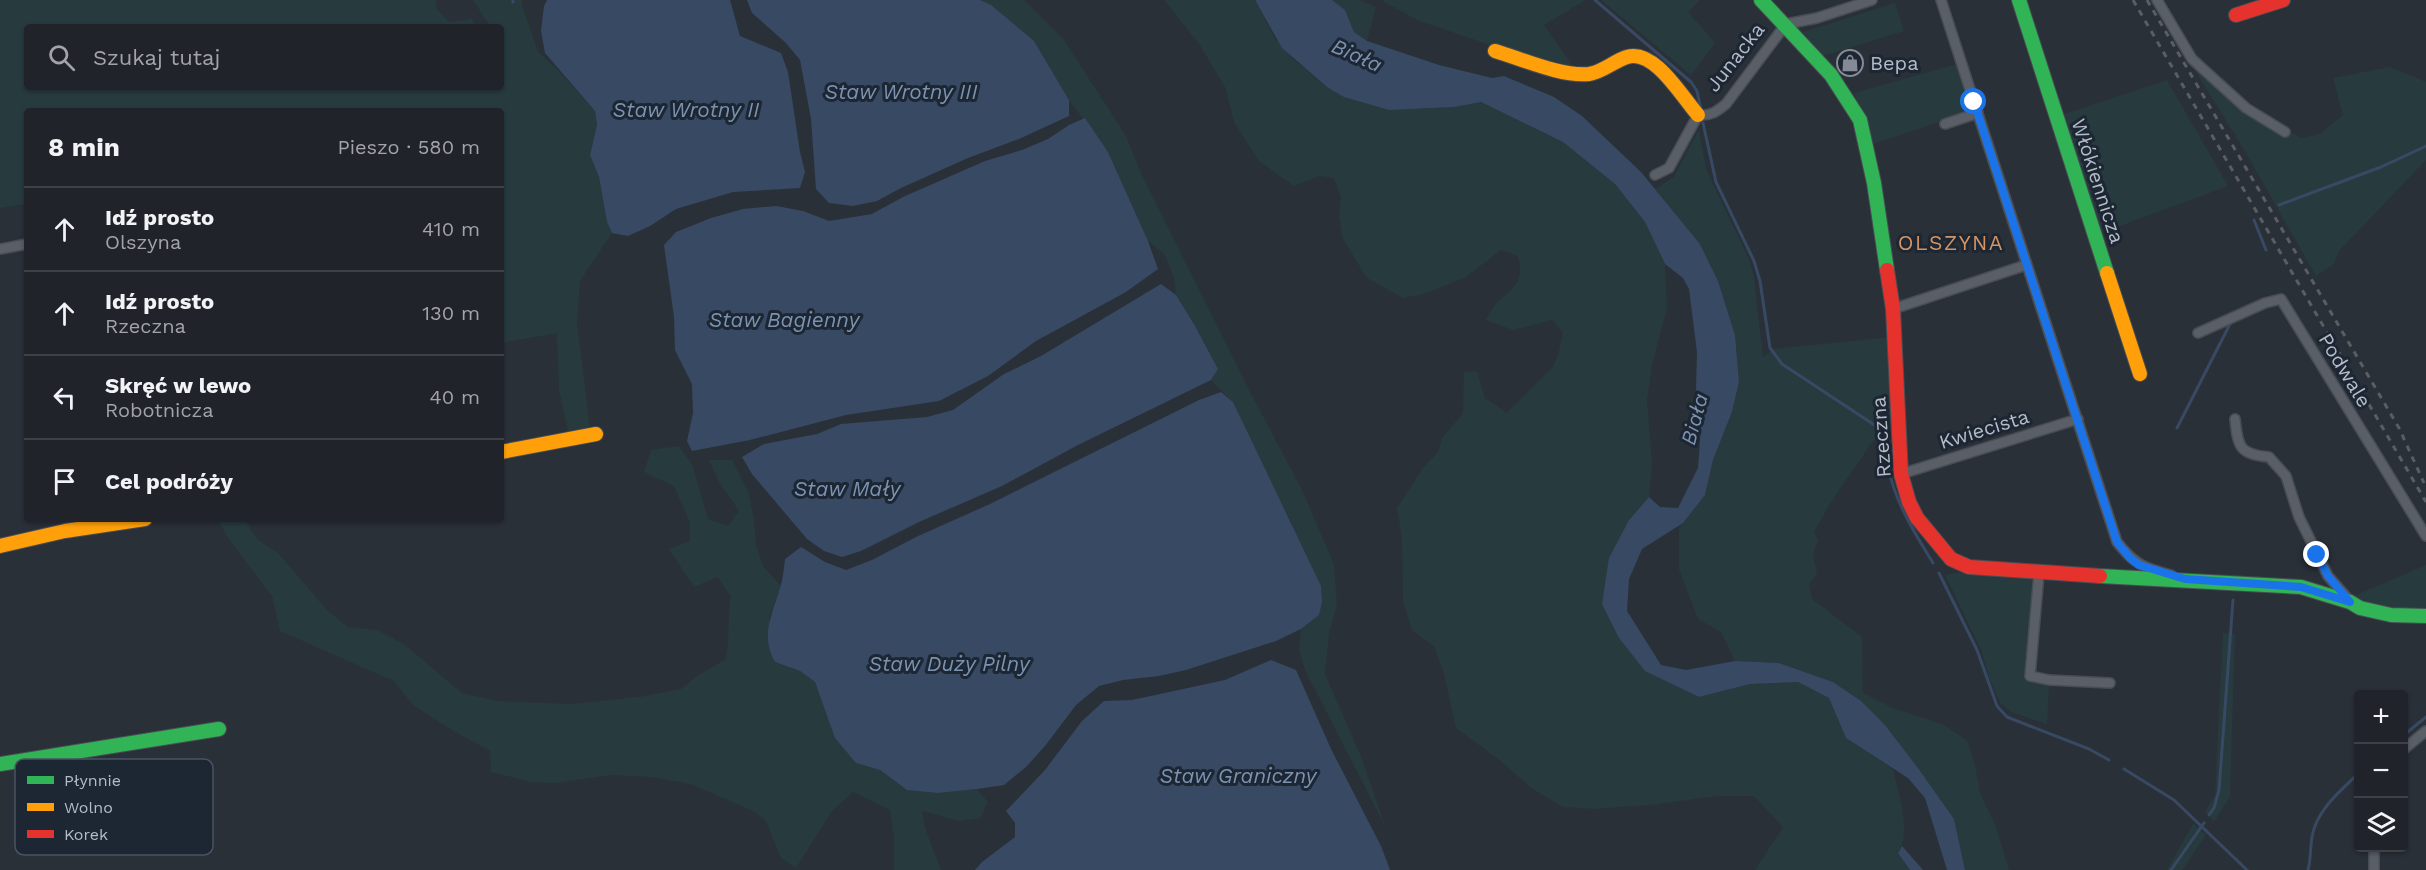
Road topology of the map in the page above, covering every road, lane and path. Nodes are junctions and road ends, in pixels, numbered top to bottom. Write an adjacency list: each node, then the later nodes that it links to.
1 (1761, 0): 8 (street, Rzeczna)
2 (1872, 0): 8 (street, Junacka)
3 (1941, 0): 10 (street)
4 (2019, 0): 20 (street, Włókiennicza)
5 (2157, 0): 13 (street)
6 (2283, 0): 7 (street)
7 (2236, 15)
8 (1786, 24): 11 (street, Junacka); 18 (street, Rzeczna)
9 (1495, 51): 11 (street, Junacka)
10 (1978, 113): 12 (street); 17 (street)
11 (1698, 115): 14 (street, Junacka)
12 (1945, 124)
13 (2285, 132)
14 (1655, 175)
15 (24, 245): 16 (street)
16 (0, 249)
17 (2026, 265): 18 (street); 21 (street)
18 (1893, 309): 25 (street, Rzeczna)
19 (2198, 333): 27 (street, Podwale)
20 (2140, 374)
21 (2078, 419): 25 (street, Kwiecista); 30 (street)
22 (2235, 419): 31 (street)
23 (596, 434): 24 (street)
24 (504, 451)
25 (1901, 474): 29 (street, Rzeczna)
26 (125, 522): 28 (street)
27 (2426, 536)
28 (0, 546)
29 (2039, 573): 30 (street, Rzeczna); 33 (street)
30 (2185, 579): 31 (street, Rzeczna)
31 (2350, 602): 32 (street, Rzeczna)
32 (2426, 616)
33 (2110, 683)
34 (219, 729): 37 (street)
35 (2426, 731): 36 (street)
36 (2408, 745)
37 (31, 759)
38 (15, 762): 39 (street)
39 (0, 764)
40 (2374, 852): 41 (street)
41 (2374, 870)

